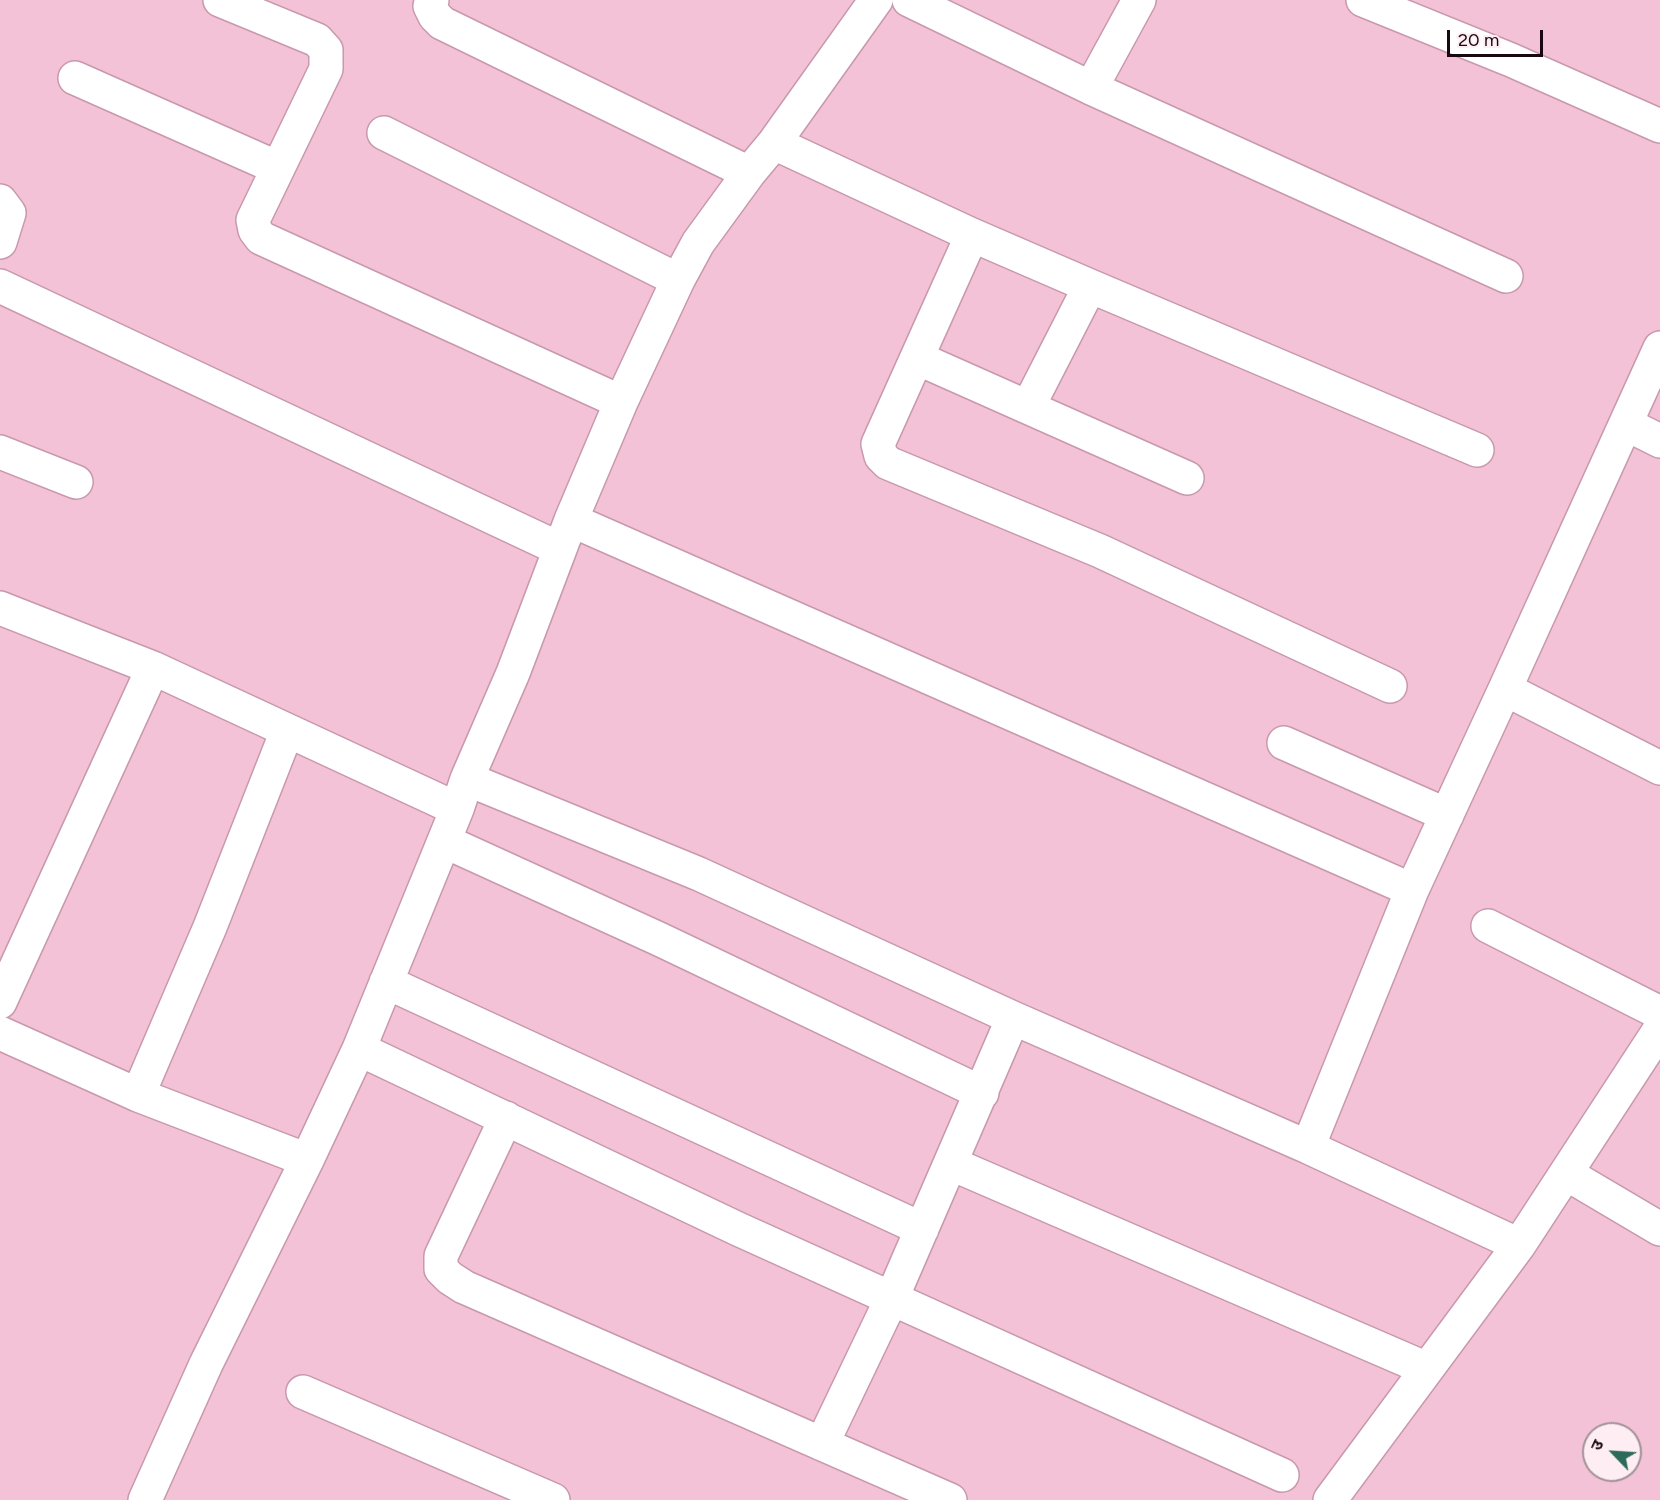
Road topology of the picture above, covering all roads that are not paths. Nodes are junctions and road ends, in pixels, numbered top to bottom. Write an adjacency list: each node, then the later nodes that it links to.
1 (220, 0): 12 (street)
2 (432, 0): 13 (street)
3 (876, 0): 11 (street)
4 (909, 0): 8 (street)
5 (1139, 0): 8 (street)
6 (1363, 0): 9 (street)
7 (75, 78): 12 (street)
8 (1091, 88): 17 (street)
9 (1660, 126)
10 (384, 133): 18 (street)
11 (774, 143): 13 (street); 15 (street)
12 (278, 168): 23 (street)
13 (749, 173): 18 (street)
14 (0, 201): 16 (street)
15 (972, 235): 20 (street); 22 (street)
16 (0, 242)
17 (1506, 276)
18 (678, 280): 23 (street)
19 (0, 286): 31 (street)
20 (1090, 286): 24 (street); 27 (street)
21 (1660, 348): 25 (street)
22 (917, 358): 24 (street); 34 (street)
23 (621, 402): 31 (street)
24 (1028, 407): 29 (street)
25 (1626, 424): 26 (street); 35 (street)
26 (1660, 441)
27 (1477, 450)
28 (0, 452): 30 (street)
29 (1187, 478)
30 (76, 482)
31 (566, 535): 39 (street); 43 (street)
32 (2, 615): 33 (street)
33 (153, 668): 36 (street); 46 (street)
34 (1390, 686)
35 (1505, 689): 38 (street); 41 (street)
36 (287, 731): 40 (street); 53 (street)
37 (1284, 743): 41 (street)
38 (1660, 768)
39 (467, 779): 40 (street); 48 (street)
40 (457, 809): 42 (street)
41 (1447, 815): 43 (street)
42 (444, 841): 45 (street); 52 (street)
43 (1412, 890): 55 (street)
44 (1488, 926): 47 (street)
45 (386, 982): 51 (street); 60 (street)
46 (0, 1002)
47 (1660, 1012)
48 (1013, 1018): 52 (street); 55 (street)
49 (1660, 1029): 58 (street)
50 (0, 1033): 53 (street)
51 (359, 1049): 54 (street); 56 (street)
52 (982, 1093): 57 (street)
53 (138, 1095): 56 (street)
54 (506, 1118): 62 (street); 65 (street)
55 (1308, 1147): 61 (street)
56 (307, 1160): 67 (street)
57 (952, 1164): 60 (street); 63 (street)
58 (1567, 1174): 59 (street); 61 (street)
59 (1660, 1229)
60 (922, 1230): 62 (street)
61 (1519, 1245): 63 (street)
62 (891, 1300): 65 (street); 66 (street)
63 (1427, 1369): 70 (street)
64 (303, 1392): 68 (street)
65 (822, 1444): 69 (street)
66 (1282, 1475)
67 (145, 1500)
68 (553, 1500)
69 (950, 1500)
70 (1330, 1500)

